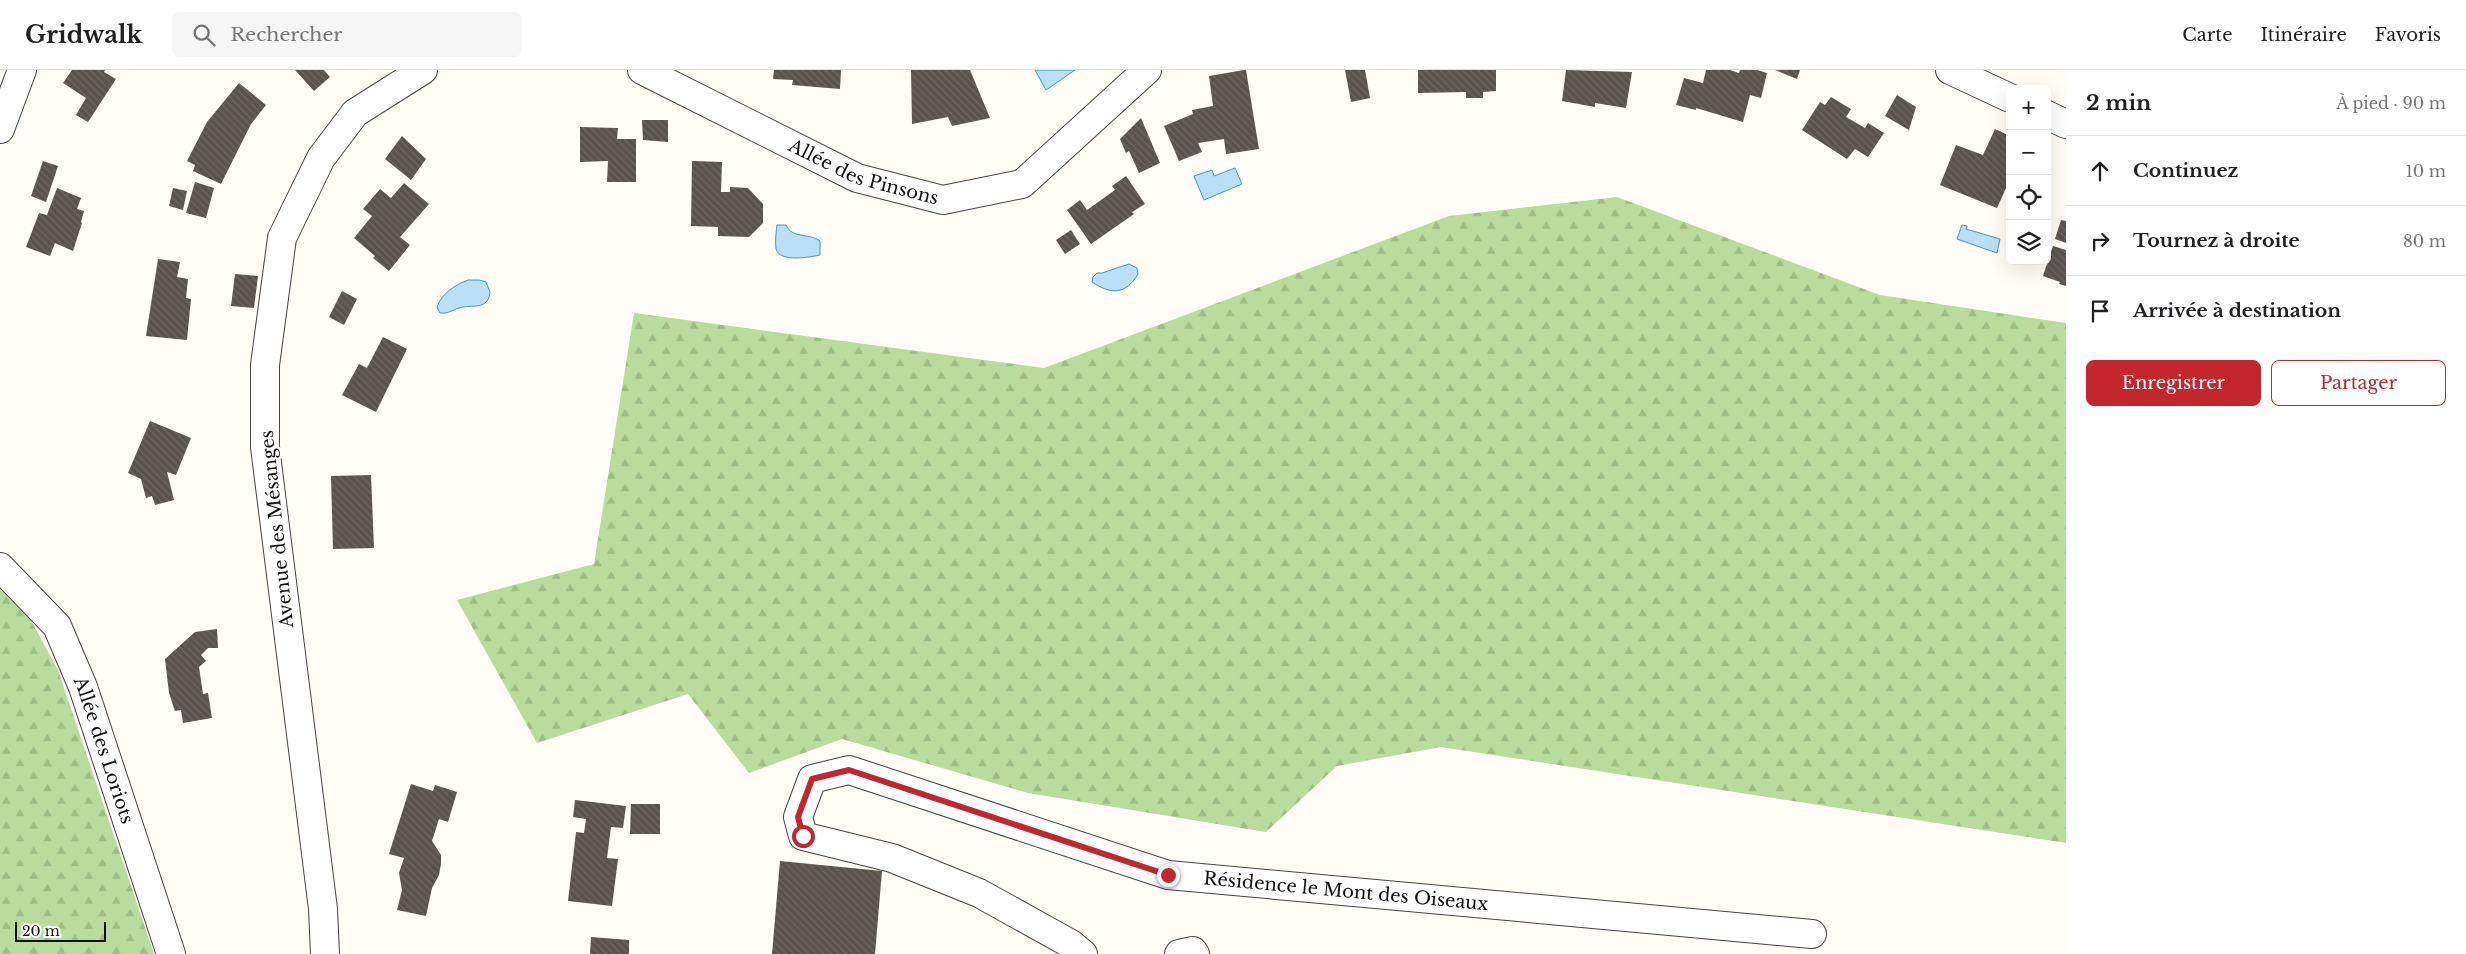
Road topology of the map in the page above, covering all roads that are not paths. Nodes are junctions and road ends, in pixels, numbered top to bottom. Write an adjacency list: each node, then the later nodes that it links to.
1 (22, 70): 9 (street)
2 (423, 70): 13 (street, Avenue des Mésanges)
3 (642, 70): 4 (street, Allée des Pinsons)
4 (1147, 70)
5 (1950, 70): 6 (street)
6 (2006, 96)
7 (2051, 117): 8 (street)
8 (2066, 124)
9 (0, 129)
10 (0, 568): 12 (street, Allée des Loriots)
11 (1812, 934): 14 (street, Résidence le Mont des Oiseaux)
12 (171, 954)
13 (326, 954)
14 (1083, 954)
15 (1179, 954): 16 (street)
16 (1195, 954)

